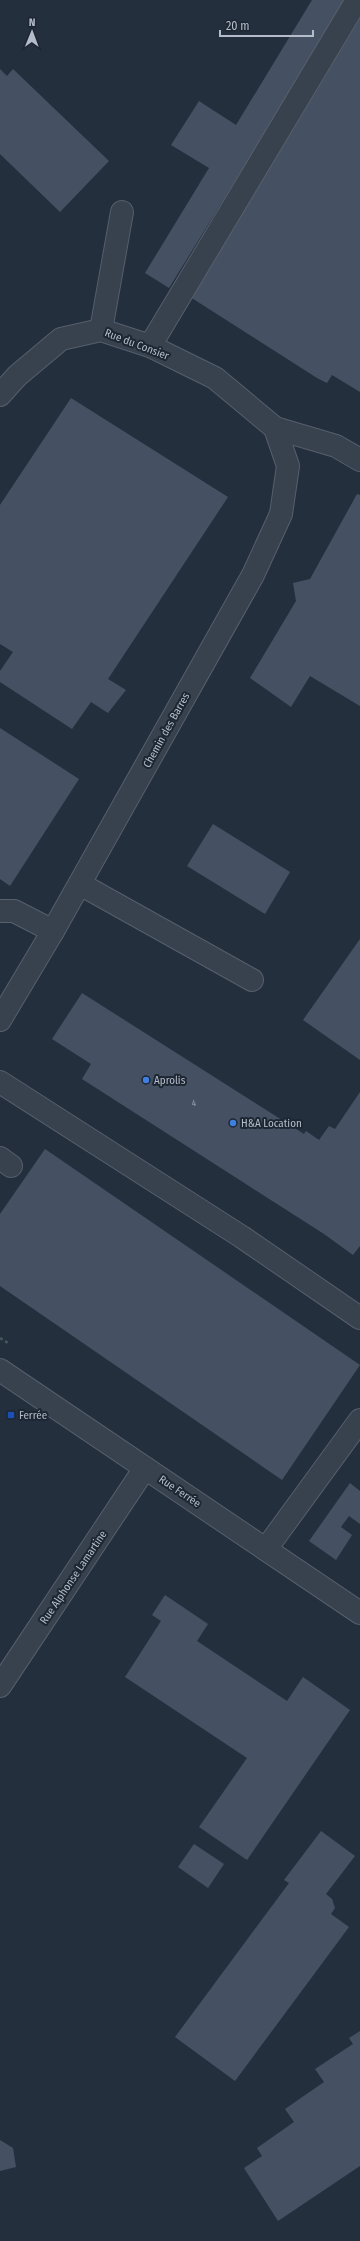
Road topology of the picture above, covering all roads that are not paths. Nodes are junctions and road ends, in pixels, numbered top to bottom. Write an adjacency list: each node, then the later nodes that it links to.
1 (357, 0): 4 (street)
2 (122, 212): 3 (street)
3 (101, 330): 4 (street, Rue du Consier); 5 (street, Rue du Consier)
4 (150, 346): 6 (street, Rue du Consier)
5 (0, 395)
6 (275, 428): 7 (street); 8 (street, Chemin des Barres)
7 (360, 460)
8 (80, 884): 10 (street, Chemin des Barres); 11 (street)
9 (0, 911): 10 (street)
10 (53, 931): 12 (street, Chemin des Barres)
11 (252, 980)
12 (0, 1020)
13 (0, 1082): 14 (street)
14 (360, 1318)
15 (0, 1370): 17 (street, Rue Ferrée)
16 (360, 1420): 18 (street)
17 (145, 1468): 18 (street, Rue Ferrée); 20 (street, Rue Alphonse Lamartine)
18 (266, 1549): 19 (street, Rue Ferrée)
19 (360, 1613)
20 (0, 1686)

